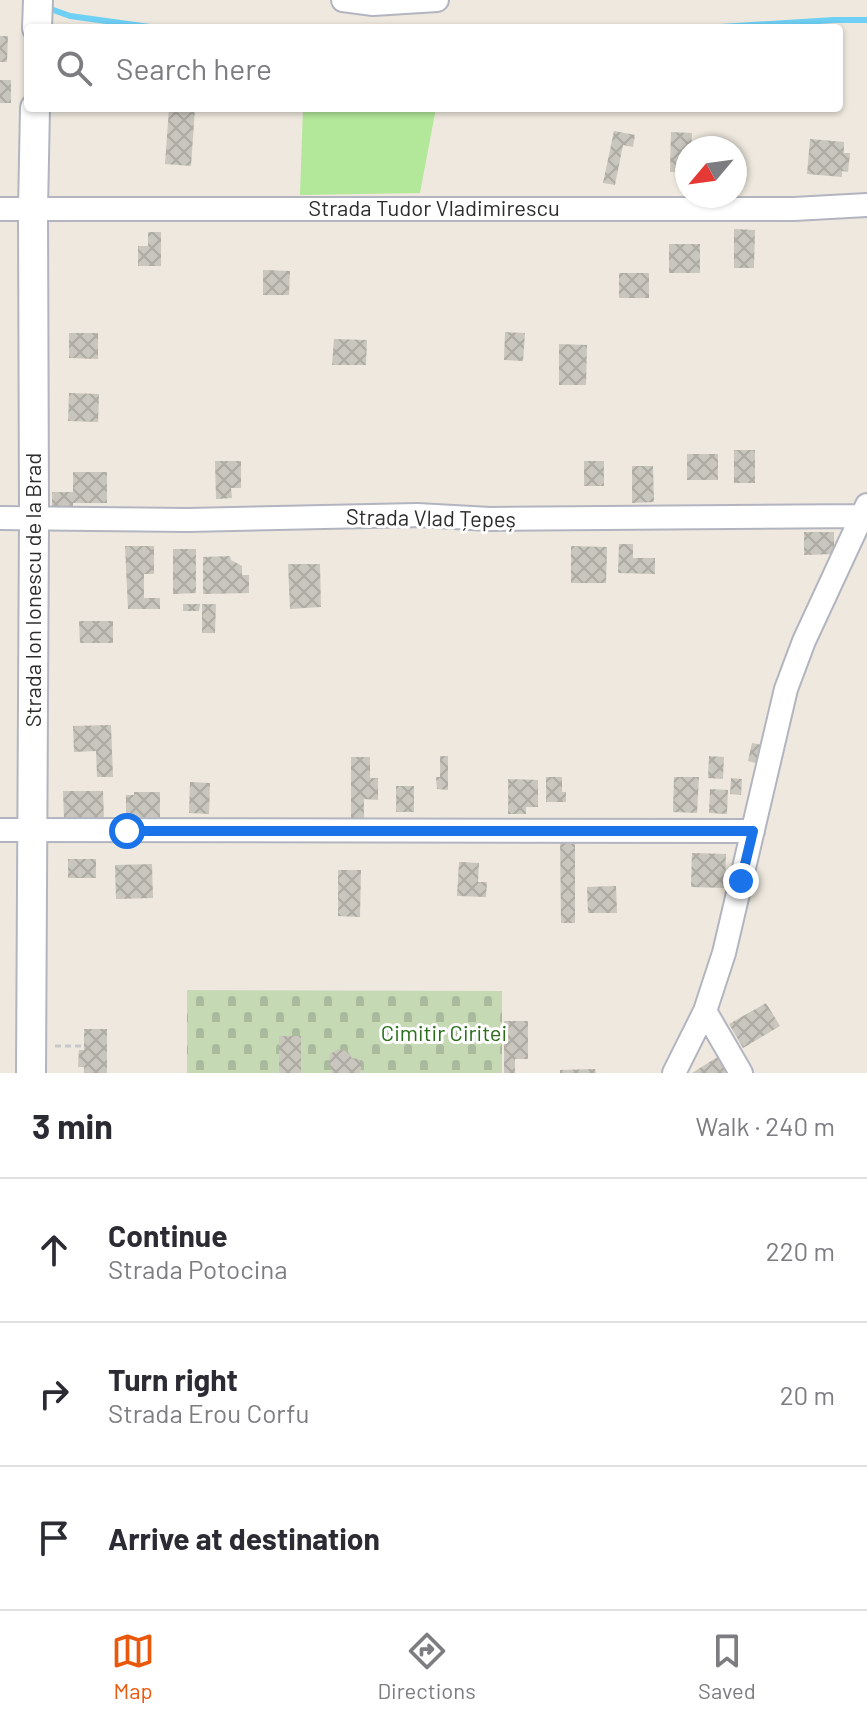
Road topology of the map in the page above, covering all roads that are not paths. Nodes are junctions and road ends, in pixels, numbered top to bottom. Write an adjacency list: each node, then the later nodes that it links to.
1 (343, 0): 2 (street)
2 (437, 0)
3 (35, 112): 6 (street, Strada Ion Ionescu de la Brad)
4 (867, 205): 6 (street, Strada Tudor Vladimirescu)
5 (0, 209): 6 (street, Strada Tudor Vladimirescu)
6 (33, 209): 9 (street, Strada Ion Ionescu de la Brad)
7 (864, 510): 9 (street, Strada Vlad Țepeș); 12 (street)
8 (0, 518): 9 (street, Strada Vlad Țepeș)
9 (34, 518): 11 (street, Strada Ion Ionescu de la Brad)
10 (0, 830): 11 (street)
11 (33, 830): 12 (street); 14 (street, Strada Ion Ionescu de la Brad)
12 (753, 831): 13 (street)
13 (705, 1011): 15 (street); 16 (street)
14 (31, 1073)
15 (674, 1073)
16 (741, 1073)

